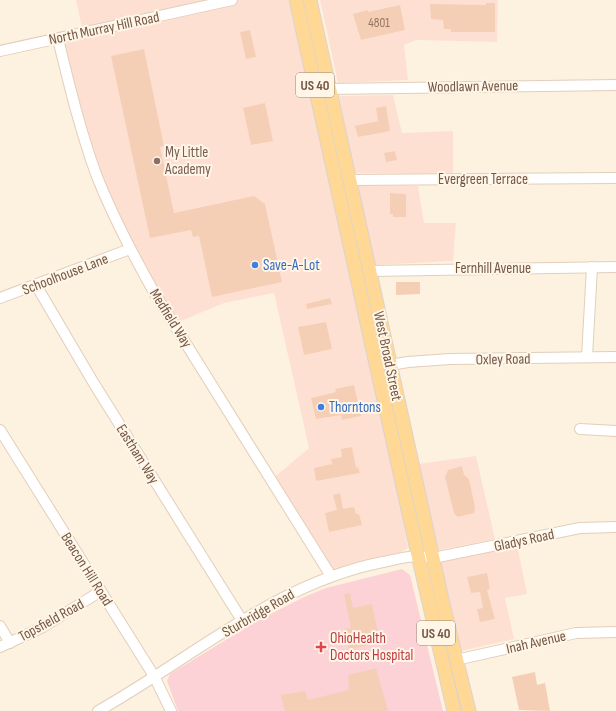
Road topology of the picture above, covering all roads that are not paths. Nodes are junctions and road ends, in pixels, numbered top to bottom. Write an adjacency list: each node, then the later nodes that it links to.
1 (232, 0): 4 (street, North Murray Hill Road)
2 (296, 0): 8 (main road, West Broad Street / US 40)
3 (310, 0): 7 (main road, West Broad Street / US 40)
4 (58, 39): 5 (street, North Murray Hill Road); 11 (street, Medfield Way)
5 (0, 52)
6 (616, 85): 7 (street, Woodlawn Avenue)
7 (329, 89): 10 (main road, West Broad Street / US 40)
8 (334, 171): 14 (main road); 19 (main road, West Broad Street / US 40)
9 (616, 178): 10 (street, Evergreen Terrace)
10 (350, 180): 14 (main road, West Broad Street / US 40)
11 (130, 250): 15 (street, Schoolhouse Lane); 28 (street, Medfield Way)
12 (592, 267): 13 (street, Fernhill Avenue); 14 (street, Fernhill Avenue); 17 (street)
13 (616, 267)
14 (370, 271): 20 (main road, West Broad Street / US 40)
15 (36, 285): 16 (street, Schoolhouse Lane); 30 (street, Eastham Way)
16 (0, 298)
17 (587, 357): 18 (street, Oxley Road); 20 (street, Oxley Road)
18 (616, 357)
19 (375, 358): 24 (main road); 26 (main road, West Broad Street / US 40)
20 (390, 365): 24 (main road, West Broad Street / US 40)
21 (580, 429): 23 (street)
22 (0, 430): 29 (street, Beacon Hill Road)
23 (616, 431)
24 (412, 463): 27 (main road, West Broad Street / US 40)
25 (616, 527): 27 (street, Gladys Road)
26 (418, 555): 27 (street, Sturbridge Road); 28 (street, Sturbridge Road); 39 (main road, West Broad Street / US 40)
27 (433, 558): 35 (main road, West Broad Street / US 40)
28 (330, 576): 30 (street, Sturbridge Road)
29 (101, 591): 33 (street, Topsfield Road); 36 (street, Beacon Hill Road)
30 (242, 622): 36 (street, Sturbridge Road)
31 (0, 626): 33 (street)
32 (616, 632): 35 (street, Inah Avenue)
33 (10, 642): 34 (street, Topsfield Road)
34 (0, 646)
35 (456, 660): 40 (main road, West Broad Street / US 40)
36 (154, 676): 37 (street, Sturbridge Road); 38 (street, Beacon Hill Road)
37 (98, 711)
38 (171, 711)
39 (454, 711)
40 (469, 711)

